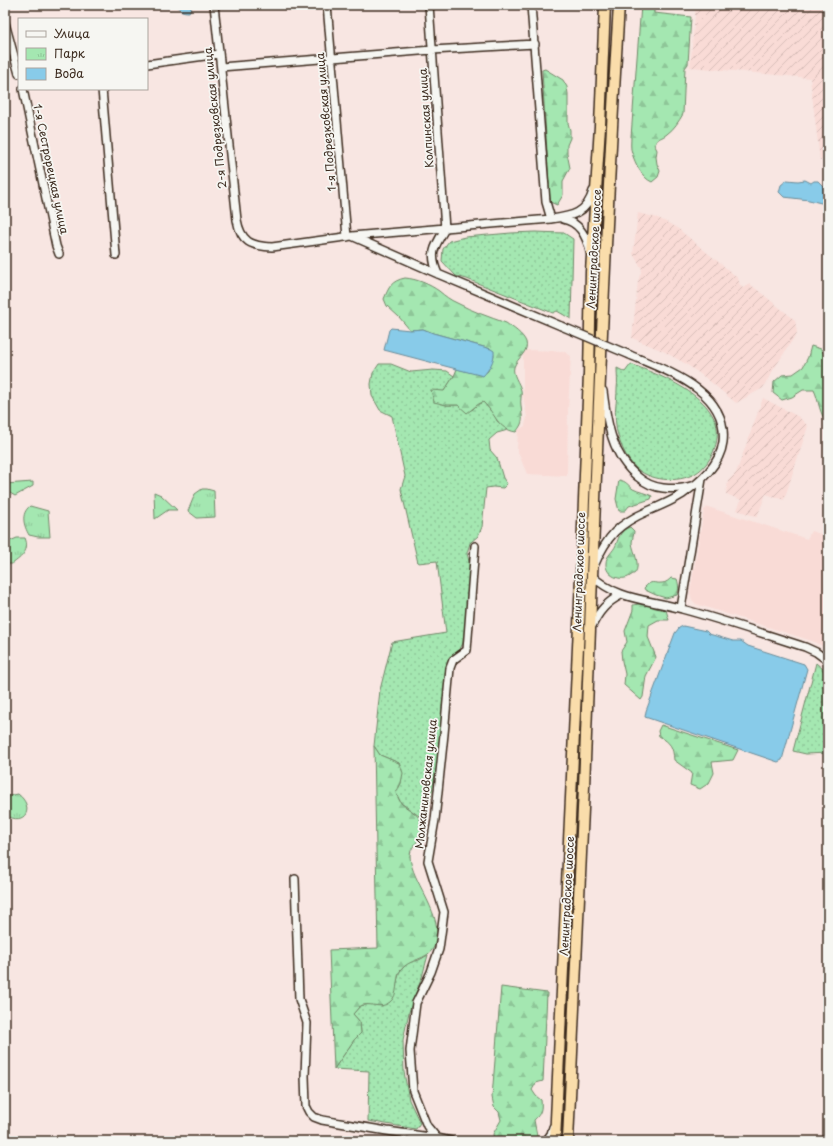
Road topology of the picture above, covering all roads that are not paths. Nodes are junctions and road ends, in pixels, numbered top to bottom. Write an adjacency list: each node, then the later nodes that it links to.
1 (214, 5): 10 (street, 2-я Подрезковская улица)
2 (327, 5): 11 (street, 1-я Подрезковская улица)
3 (429, 5): 9 (street, Колпинская улица)
4 (531, 5): 8 (street)
5 (605, 5): 17 (highway, Ленинградское шоссе)
6 (619, 5): 25 (highway, Ленинградское шоссе)
7 (5, 23): 14 (street)
8 (535, 44): 9 (street); 18 (street)
9 (432, 50): 11 (street); 19 (street, Колпинская улица)
10 (219, 54): 12 (street); 13 (street, 2-я Подрезковская улица)
11 (331, 59): 13 (street); 20 (street, 1-я Подрезковская улица)
12 (148, 64)
13 (221, 67): 20 (street, 2-я Подрезковская улица)
14 (18, 70)
15 (24, 90): 21 (street, 1-я Сестрорецкая улица)
16 (102, 90): 22 (street)
17 (596, 177): 18 (street); 23 (highway, Ленинградское шоссе)
18 (551, 220): 19 (street); 23 (street)
19 (444, 229): 20 (street); 24 (street)
20 (349, 237): 24 (street)
21 (59, 254)
22 (116, 255)
23 (591, 272): 34 (highway, Ленинградское шоссе)
24 (438, 274): 26 (street, bridge)
25 (600, 372): 26 (street); 28 (highway, Ленинградское шоссе)
26 (699, 482): 28 (street); 30 (street)
27 (475, 546): 35 (street, Молжаниновская улица)
28 (591, 573): 29 (street); 31 (highway, Ленинградское шоссе)
29 (621, 595): 30 (street); 31 (street)
30 (681, 608): 32 (street)
31 (589, 631): 39 (highway, Ленинградское шоссе)
32 (828, 662)
33 (295, 879): 35 (street)
34 (556, 1115): 37 (street); 38 (highway, Ленинградское шоссе)
35 (437, 1138): 36 (street)
36 (451, 1141)
37 (546, 1141)
38 (555, 1141)
39 (568, 1141)

